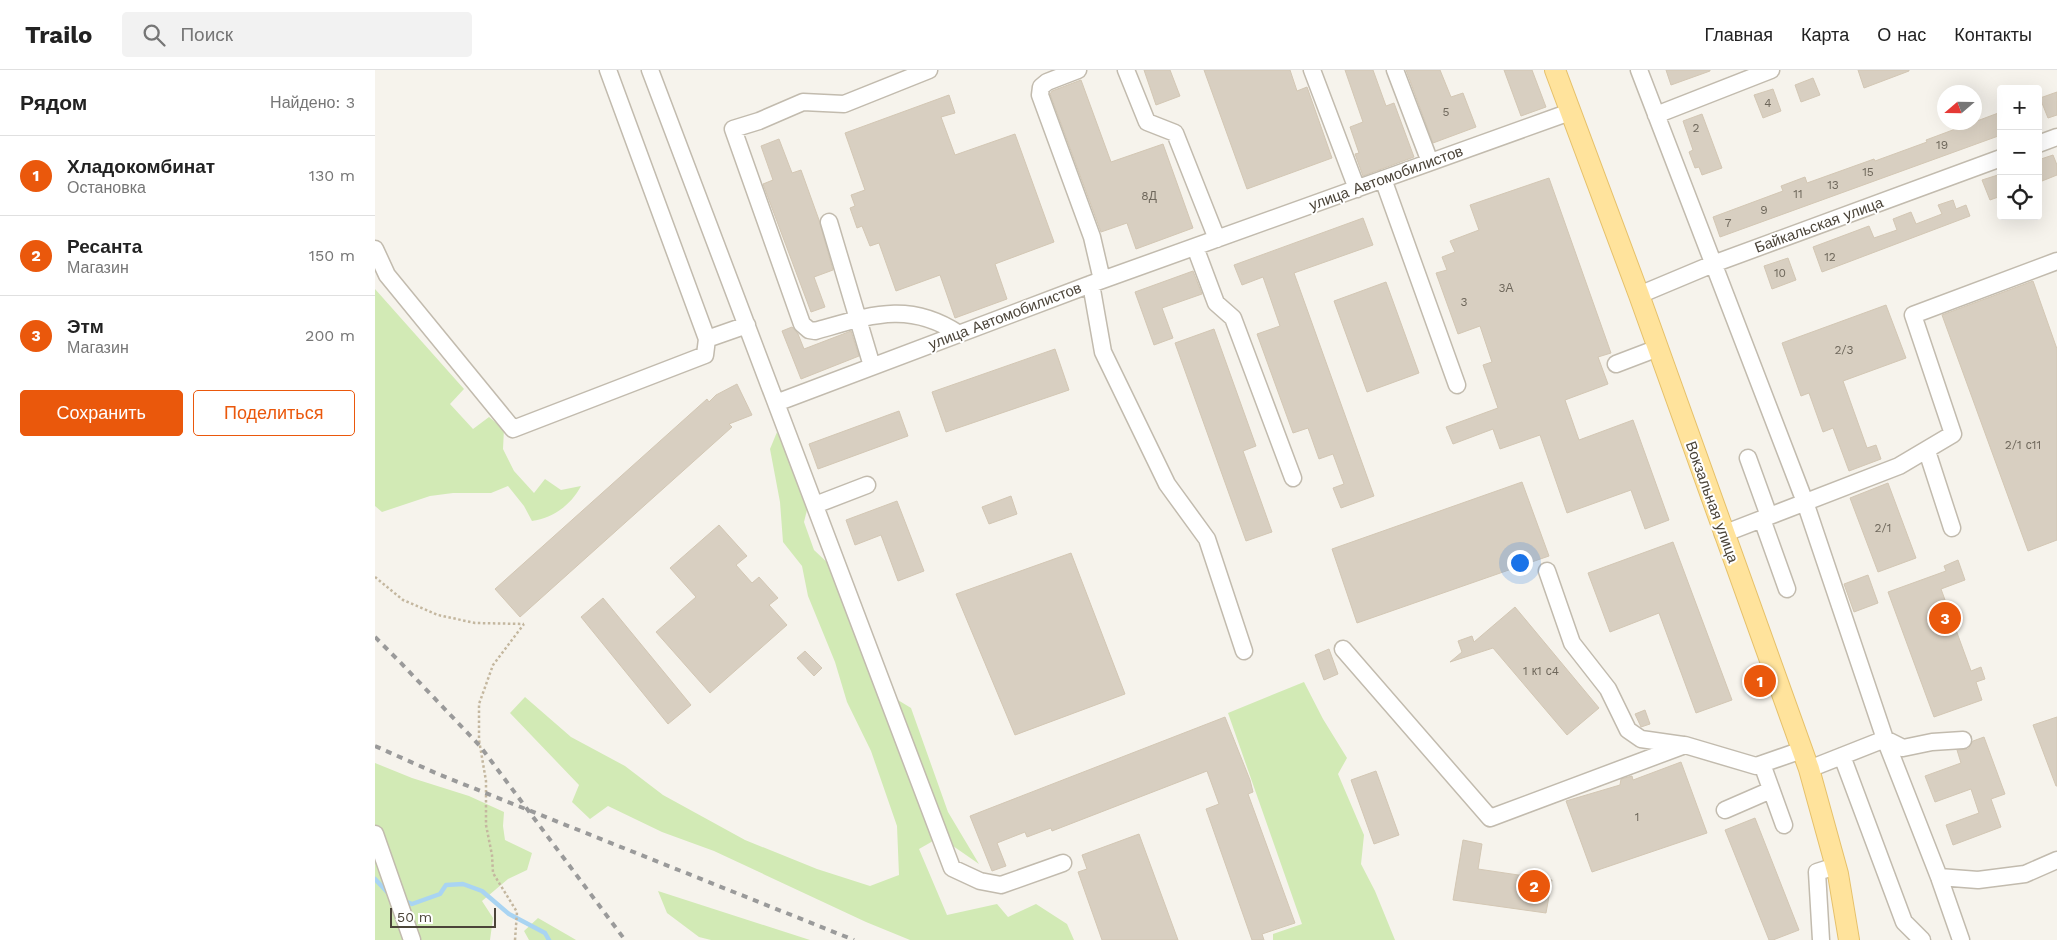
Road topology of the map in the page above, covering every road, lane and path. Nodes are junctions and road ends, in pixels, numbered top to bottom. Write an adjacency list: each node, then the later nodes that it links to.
1 (608, 70): 30 (street)
2 (651, 70): 28 (street)
3 (929, 70): 27 (street)
4 (1078, 70): 25 (street)
5 (1126, 70): 20 (street)
6 (1312, 70): 18 (street)
7 (1395, 70): 16 (street)
8 (1555, 70): 11 (main road, Вокзальная улица)
9 (1639, 70): 12 (street)
10 (1771, 70): 12 (street)
11 (1570, 112): 16 (street, улица Автомобилистов); 26 (main road, Вокзальная улица)
12 (1656, 115): 24 (street)
13 (2057, 137): 14 (street)
14 (2042, 143)
15 (1997, 159): 24 (street, Байкальская улица)
16 (1430, 162): 17 (street, улица Автомобилистов)
17 (1383, 179): 18 (street, улица Автомобилистов); 34 (street)
18 (1357, 189): 20 (street, улица Автомобилистов)
19 (829, 222): 27 (street)
20 (1217, 239): 21 (street, улица Автомобилистов)
21 (1195, 247): 25 (street, улица Автомобилистов); 38 (street)
22 (375, 249): 30 (street)
23 (2057, 261): 36 (street)
24 (1713, 264): 26 (street, Байкальская улица); 40 (street)
25 (1096, 282): 29 (street, улица Автомобилистов); 49 (street)
26 (1639, 295): 31 (main road, Вокзальная улица)
27 (857, 319): 29 (street); 33 (street)
28 (747, 325): 30 (street); 35 (street)
29 (959, 334): 33 (street, улица Автомобилистов)
30 (707, 339)
31 (1657, 348): 32 (street); 44 (main road, Вокзальная улица)
32 (1616, 364)
33 (873, 366): 35 (street, улица Автомобилистов)
34 (1457, 385)
35 (776, 403): 41 (street)
36 (1927, 451): 40 (street); 43 (street)
37 (1748, 458): 42 (street)
38 (1293, 478)
39 (867, 485): 41 (street)
40 (1805, 502): 42 (street); 50 (street)
41 (815, 505): 62 (street)
42 (1766, 517): 44 (street); 47 (street)
43 (1952, 528)
44 (1723, 534): 53 (main road, Вокзальная улица)
45 (1547, 571): 52 (street)
46 (375, 577): 66 (path)
47 (1787, 589)
48 (1343, 649): 52 (street)
49 (1244, 651)
50 (1885, 739): 51 (street); 54 (street); 64 (street)
51 (1963, 740)
52 (1685, 745): 55 (street)
53 (1801, 750): 55 (street); 56 (main road, Вокзальная улица)
54 (1842, 756): 56 (street); 69 (street)
55 (1761, 764): 57 (street)
56 (1809, 769): 63 (main road, Вокзальная улица)
57 (1771, 790): 58 (street); 59 (street)
58 (1725, 810)
59 (1785, 825)
60 (375, 834): 65 (street)
61 (2057, 860): 64 (street)
62 (1063, 863)
63 (1836, 866): 67 (street); 68 (main road, Вокзальная улица)
64 (1939, 877): 70 (street)
65 (412, 940)
66 (515, 940)
67 (1821, 940)
68 (1849, 940)
69 (1922, 940)
70 (1961, 940)

